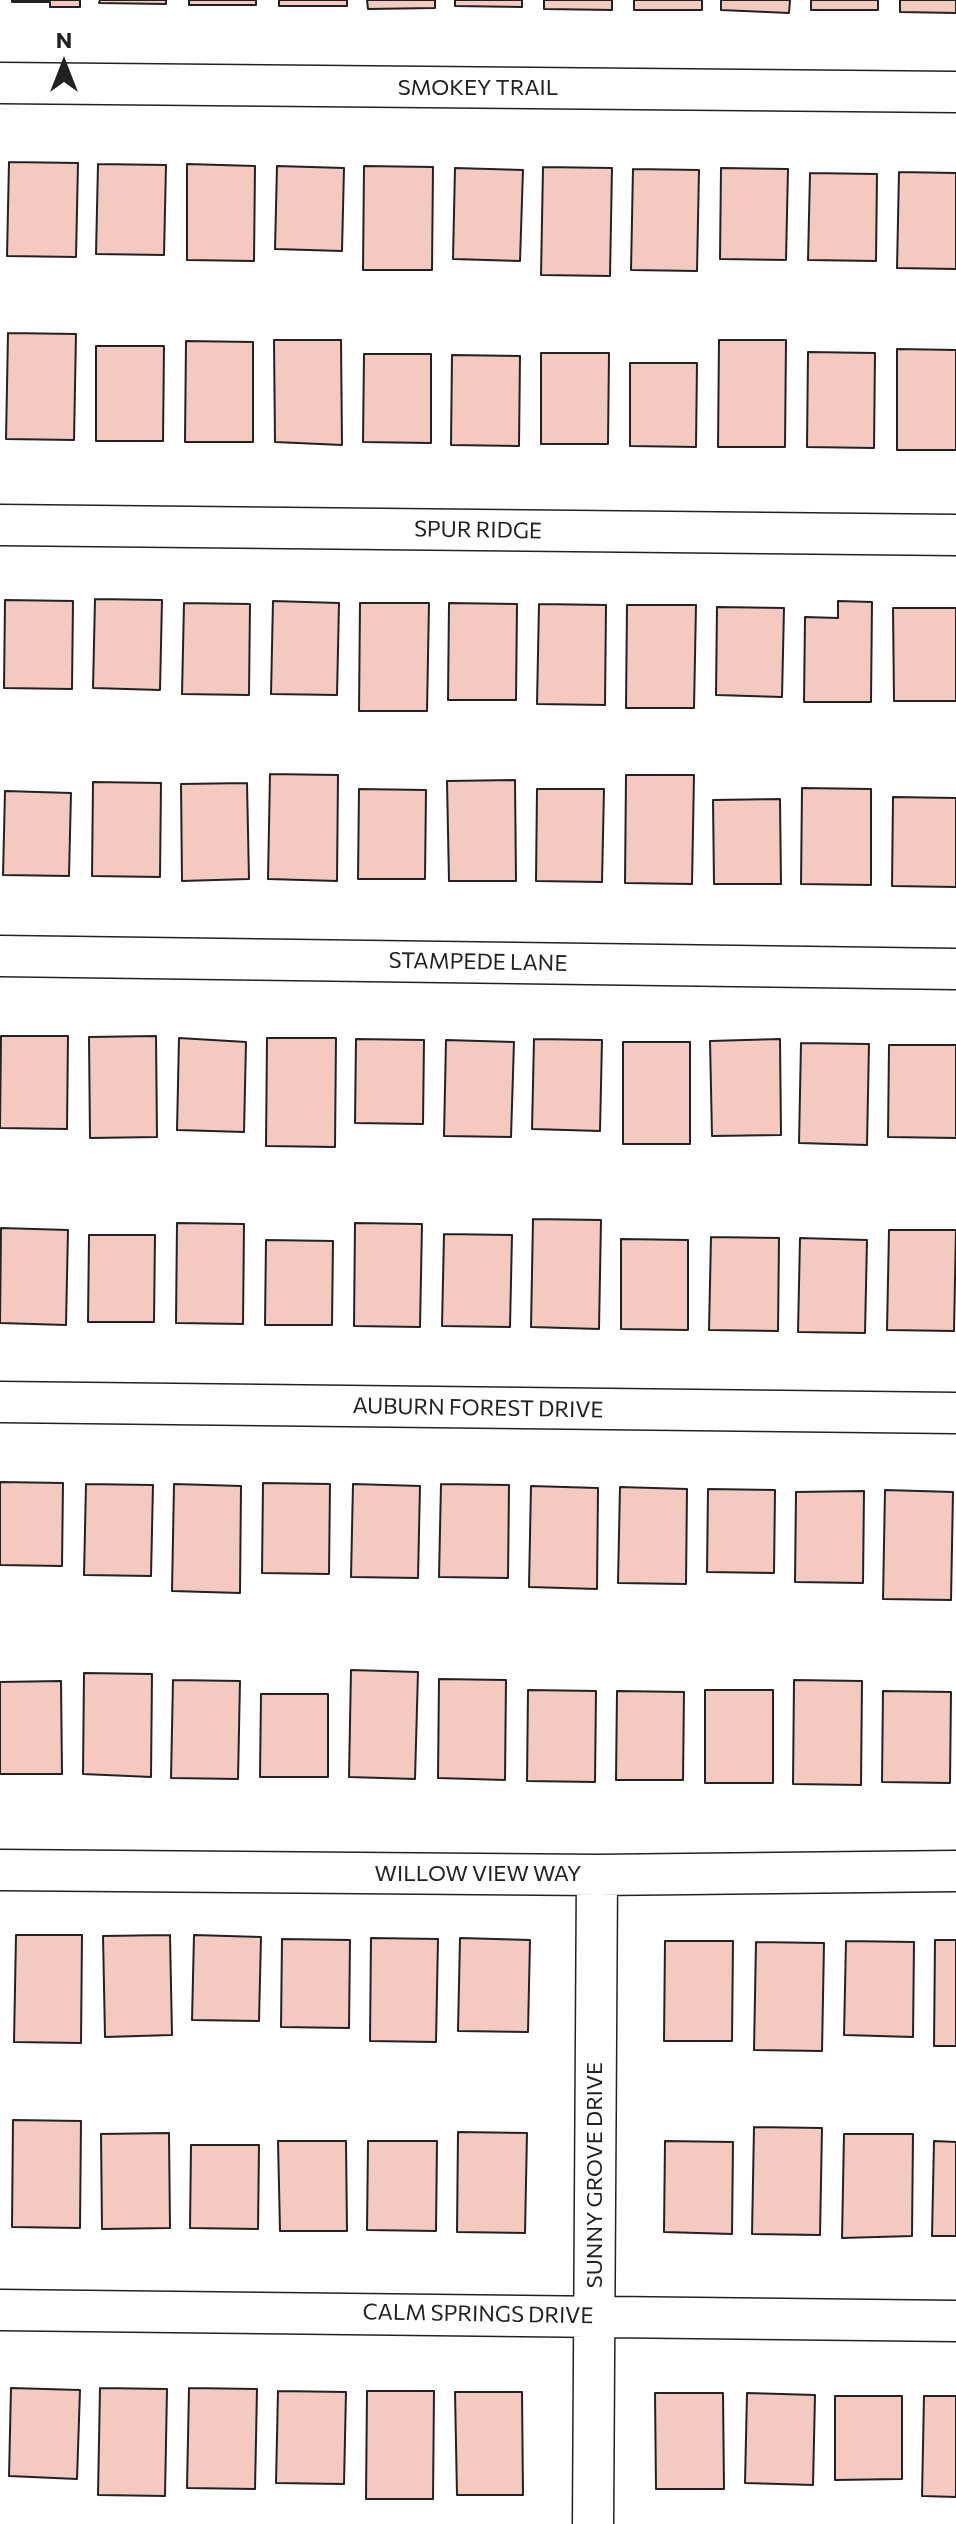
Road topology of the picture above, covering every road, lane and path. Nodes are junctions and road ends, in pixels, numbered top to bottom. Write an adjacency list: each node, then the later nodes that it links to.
1 (0, 83): 2 (street, SMOKEY TRAIL)
2 (956, 92)
3 (0, 525): 4 (street, SPUR RIDGE)
4 (956, 535)
5 (0, 956): 6 (street, STAMPEDE LANE)
6 (956, 969)
7 (0, 1402): 8 (street, AUBURN FOREST DRIVE)
8 (956, 1413)
9 (0, 1870): 11 (street, WILLOW VIEW WAY)
10 (956, 1871): 11 (street, WILLOW VIEW WAY)
11 (597, 1875): 13 (street, SUNNY GROVE DRIVE)
12 (0, 2310): 13 (street, CALM SPRINGS DRIVE)
13 (594, 2315): 14 (street, CALM SPRINGS DRIVE); 15 (street, SUNNY GROVE DRIVE)
14 (956, 2321)
15 (593, 2524)

